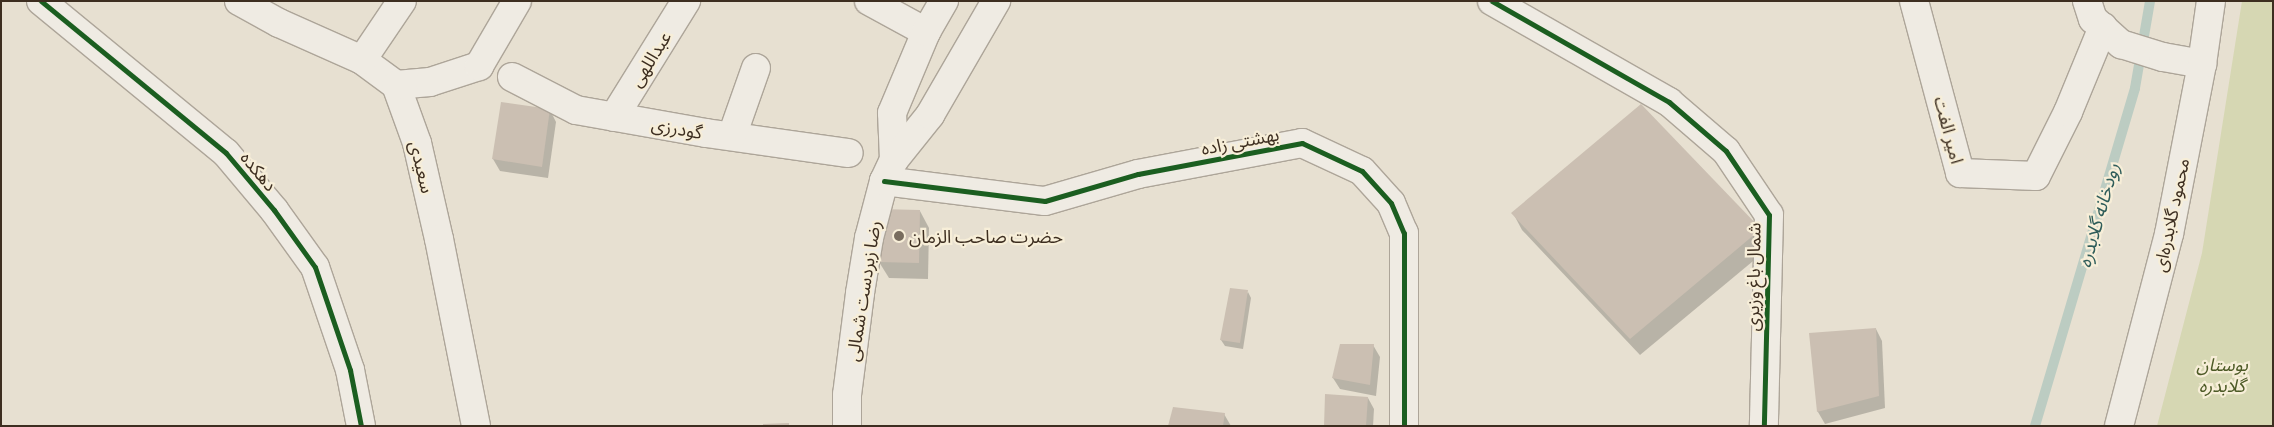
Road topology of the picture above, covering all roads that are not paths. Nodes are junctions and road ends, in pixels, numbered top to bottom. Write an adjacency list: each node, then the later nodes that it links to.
1 (41, 1): 24 (street, دهکده)
2 (239, 1): 15 (street)
3 (402, 1): 15 (street)
4 (518, 1): 19 (street)
5 (686, 1): 20 (street, عبداللهی)
6 (869, 1): 13 (street)
7 (944, 1): 13 (street)
8 (996, 1): 23 (street)
9 (1492, 1): 28 (street, شمال باغ وزیری)
10 (1914, 1): 14 (street, امیر الفت)
11 (2086, 1): 14 (street)
12 (2211, 1): 16 (street, محمود گلابدره‌ای)
13 (926, 32): 23 (street)
14 (2112, 36): 16 (street)
15 (362, 60): 19 (street)
16 (2202, 64): 29 (street, محمود گلابدره‌ای)
17 (756, 68): 21 (street)
18 (512, 77): 20 (street, گودرزی)
19 (396, 85): 25 (street, سعیدی)
20 (614, 117): 21 (street, گودرزی)
21 (732, 136): 22 (street, گودرزی)
22 (849, 153)
23 (889, 171): 26 (street, رضا زبردست شمالی); 27 (street, بهشتی زاده)
24 (361, 426)
25 (476, 426)
26 (848, 426)
27 (1404, 426)
28 (1764, 426)
29 (2120, 426)

